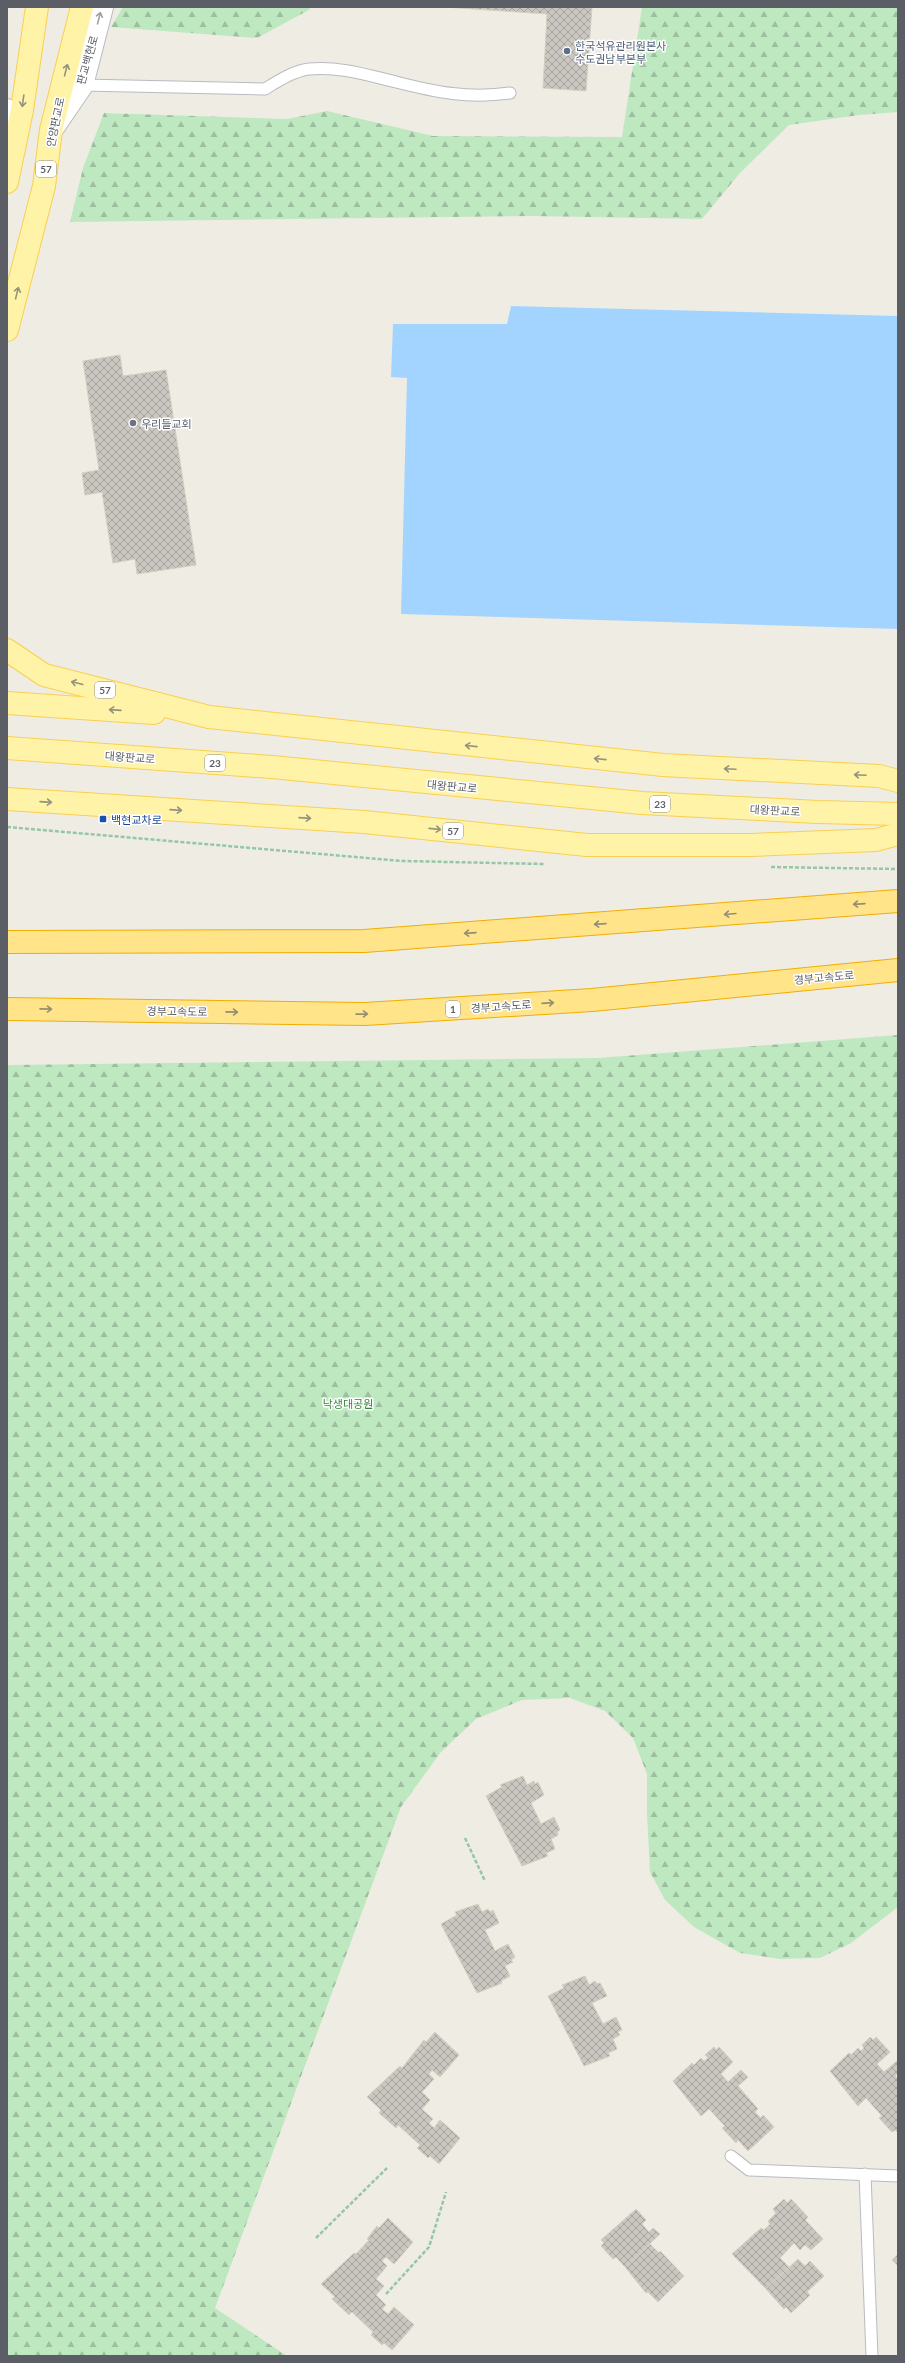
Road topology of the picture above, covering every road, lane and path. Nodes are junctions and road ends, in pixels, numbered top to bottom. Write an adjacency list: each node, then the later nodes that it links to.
1 (37, 7): 8 (main road, one-way to 8)
2 (82, 7): 7 (main road, 안양판교로 / 57, one-way to 2)
3 (102, 7): 4 (street, 판교백현로, one-way to 3)
4 (82, 85): 5 (lane); 7 (street, 판교백현로)
5 (510, 93)
6 (7, 110): 8 (street)
7 (51, 130): 9 (main road, 안양판교로 / 57, one-way to 7)
8 (10, 173)
9 (7, 330)
10 (7, 650): 12 (main road, 57, one-way to 10)
11 (7, 703): 12 (main road, one-way to 11)
12 (210, 717): 14 (main road, 57, one-way to 12)
13 (7, 748): 16 (main road, 대왕판교로 / 23)
14 (898, 781)
15 (7, 799): 18 (main road, 57, one-way to 18)
16 (898, 814)
17 (7, 826): 19 (path)
18 (898, 834)
19 (551, 864)
20 (764, 867): 21 (path)
21 (898, 869)
22 (898, 901): 23 (highway, one-way to 23)
23 (7, 942)
24 (898, 970): 25 (highway, 경부고속도로 / 1, one-way to 24)
25 (7, 1009)
26 (465, 1838): 27 (path)
27 (485, 1881)
28 (731, 2156): 30 (lane)
29 (387, 2168): 33 (path)
30 (865, 2174): 31 (lane); 35 (lane)
31 (898, 2176)
32 (446, 2192): 34 (path)
33 (316, 2238)
34 (386, 2294)
35 (872, 2356)

